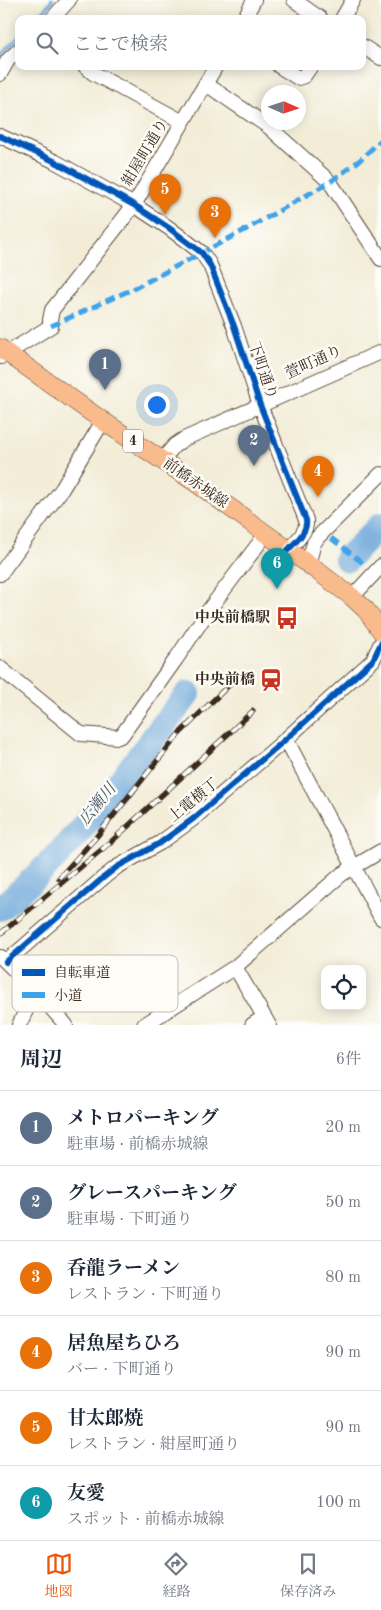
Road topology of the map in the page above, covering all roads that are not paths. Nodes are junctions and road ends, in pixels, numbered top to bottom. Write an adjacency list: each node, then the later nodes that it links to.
1 (69, 0): 5 (street)
2 (254, 0): 6 (street)
3 (294, 0): 7 (street)
4 (353, 0): 8 (street)
5 (56, 15)
6 (246, 15)
7 (315, 15)
8 (344, 15)
9 (366, 49): 11 (street)
10 (15, 54): 16 (street)
11 (381, 58)
12 (90, 70): 18 (street)
13 (214, 70): 17 (street, 紺屋町通り)
14 (285, 70): 15 (street)
15 (308, 70)
16 (0, 74)
17 (206, 84): 18 (street, 紺屋町通り); 21 (street)
18 (183, 122): 20 (street, 紺屋町通り)
19 (0, 136): 20 (street)
20 (134, 205): 23 (street, 紺屋町通り); 24 (street, 下町通り)
21 (381, 259)
22 (381, 352): 24 (street, 萱町通り)
23 (3, 353): 25 (main road, 前橋赤城線 / 4)
24 (260, 405): 26 (street, 萱町通り); 28 (street, 下町通り)
25 (103, 421): 26 (main road, 前橋赤城線 / 4); 34 (street)
26 (162, 460): 30 (main road, 前橋赤城線 / 4)
27 (381, 474): 29 (street)
28 (307, 526): 29 (street); 31 (street)
29 (322, 532): 32 (street)
30 (266, 534): 31 (main road, 前橋赤城線 / 4); 38 (street)
31 (288, 550): 32 (main road, 前橋赤城線 / 4)
32 (308, 564): 35 (main road, 前橋赤城線 / 4)
33 (381, 566): 35 (street)
34 (0, 574)
35 (352, 597): 36 (main road, 前橋赤城線 / 4)
36 (381, 630)
37 (381, 643): 39 (street, 上電横丁)
38 (0, 668)
39 (286, 739): 41 (street); 43 (street, 上電横丁)
40 (381, 851): 41 (street)
41 (354, 866): 42 (street); 45 (street)
42 (381, 918)
43 (3, 959): 44 (street)
44 (12, 968)
45 (235, 968): 46 (street); 50 (street)
46 (178, 1004)
47 (25, 1012): 51 (street)
48 (55, 1012): 52 (street)
49 (165, 1012): 53 (street)
50 (267, 1021): 54 (street)
51 (19, 1025)
52 (66, 1025)
53 (144, 1025)
54 (252, 1025)

